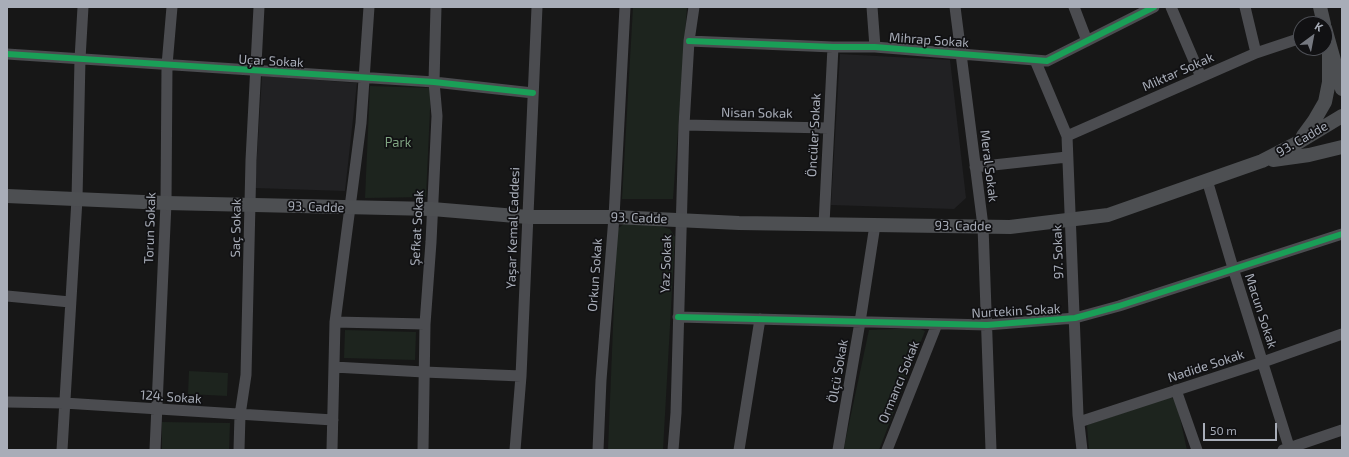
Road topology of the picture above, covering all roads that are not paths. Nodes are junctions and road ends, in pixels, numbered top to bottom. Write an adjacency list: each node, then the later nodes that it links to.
1 (83, 7): 25 (street)
2 (172, 7): 27 (street, Torun Sokak)
3 (259, 7): 28 (street, Saç Sokak)
4 (369, 7): 29 (street)
5 (436, 7): 31 (street, Şefkat Sokak)
6 (537, 7): 33 (street, Yaşar Kemal Caddesi)
7 (625, 7): 53 (street, Orkun Sokak)
8 (694, 7): 15 (street, Yaz Sokak)
9 (872, 7): 19 (street)
10 (955, 7): 22 (street, Meral Sokak)
11 (1074, 7): 16 (street)
12 (1154, 7): 16 (street, Mihrap Sokak)
13 (1171, 7): 30 (street)
14 (1245, 7): 20 (street)
15 (689, 41): 18 (street, Mihrap Sokak); 35 (street, Yaz Sokak)
16 (1087, 41): 26 (street, Mihrap Sokak)
17 (1293, 41): 20 (street, Miktar Sokak)
18 (833, 47): 19 (street, Mihrap Sokak); 36 (street, Öncüler Sokak)
19 (875, 47): 22 (street, Mihrap Sokak)
20 (1256, 53): 30 (street, Miktar Sokak)
21 (7, 54): 25 (street, Uçar Sokak)
22 (961, 54): 26 (street, Mihrap Sokak); 44 (street, Meral Sokak)
23 (1327, 56): 38 (main road)
24 (1333, 56): 32 (main road)
25 (80, 59): 27 (street, Uçar Sokak); 47 (street)
26 (1035, 60): 37 (street, 97. Sokak)
27 (167, 65): 28 (street, Uçar Sokak); 48 (street, Torun Sokak)
28 (256, 71): 29 (street, Uçar Sokak); 49 (street, Saç Sokak)
29 (364, 77): 31 (street, Uçar Sokak); 50 (street)
30 (1201, 77): 37 (street, Miktar Sokak)
31 (434, 82): 33 (street, Uçar Sokak); 51 (street, Şefkat Sokak)
32 (1342, 89)
33 (533, 93): 52 (street, Yaşar Kemal Caddesi)
34 (1342, 116): 38 (main road, 93. Cadde)
35 (684, 125): 36 (street, Nisan Sokak); 54 (street, Yaz Sokak)
36 (829, 128): 56 (street, Öncüler Sokak)
37 (1067, 136): 41 (street, 97. Sokak)
38 (1299, 142): 43 (main road, 93. Cadde)
39 (1342, 147): 40 (main road, 93. Cadde)
40 (1309, 155): 42 (main road); 43 (main road, 93. Cadde)
41 (1067, 157): 44 (street); 55 (street, 97. Sokak)
42 (1342, 158)
43 (1262, 161): 45 (main road, 93. Cadde)
44 (975, 167): 58 (street, Meral Sokak)
45 (1207, 180): 55 (main road, 93. Cadde); 60 (street, Macun Sokak)
46 (7, 196): 47 (main road, 93. Cadde)
47 (77, 199): 48 (main road, 93. Cadde); 62 (street)
48 (166, 204): 49 (main road, 93. Cadde); 79 (street, Torun Sokak)
49 (250, 206): 50 (main road, 93. Cadde); 80 (street, Saç Sokak)
50 (350, 208): 51 (main road, 93. Cadde); 66 (street)
51 (432, 209): 52 (main road, 93. Cadde); 68 (street, Şefkat Sokak)
52 (528, 217): 53 (main road, 93. Cadde); 75 (street, Yaşar Kemal Caddesi)
53 (614, 217): 54 (main road, 93. Cadde); 91 (street, Orkun Sokak)
54 (681, 220): 56 (main road, 93. Cadde); 63 (street, Yaz Sokak)
55 (1071, 220): 58 (main road, 93. Cadde); 64 (street, 97. Sokak)
56 (824, 224): 57 (main road, 93. Cadde)
57 (875, 225): 58 (main road, 93. Cadde); 67 (street, Ölçü Sokak)
58 (982, 226): 70 (street, Meral Sokak)
59 (1342, 234): 60 (street, Nurtekin Sokak)
60 (1233, 268): 64 (street, Nurtekin Sokak); 72 (street, Macun Sokak)
61 (7, 296): 62 (street)
62 (70, 302): 78 (street)
63 (678, 316): 65 (street, Nurtekin Sokak); 92 (street, Yaz Sokak)
64 (1075, 318): 70 (street, Nurtekin Sokak); 82 (street, 97. Sokak)
65 (760, 319): 67 (street, Nurtekin Sokak); 93 (street)
66 (335, 322): 68 (street); 73 (street)
67 (860, 322): 69 (street, Nurtekin Sokak); 94 (street, Ölçü Sokak)
68 (425, 324): 74 (street, Şefkat Sokak)
69 (937, 324): 70 (street, Nurtekin Sokak); 95 (street, Ormancı Sokak)
70 (987, 325): 96 (street, Meral Sokak)
71 (1342, 334): 72 (street, Nadide Sokak)
72 (1263, 362): 76 (street, Nadide Sokak); 84 (street, Macun Sokak)
73 (334, 367): 74 (street); 81 (street)
74 (424, 372): 75 (street); 89 (street, Şefkat Sokak)
75 (521, 376): 90 (street, Yaşar Kemal Caddesi)
76 (1176, 390): 82 (street, Nadide Sokak); 98 (street)
77 (7, 402): 78 (street, 124. Sokak)
78 (64, 403): 79 (street, 124. Sokak); 85 (street)
79 (157, 410): 80 (street, 124. Sokak); 86 (street, Torun Sokak)
80 (240, 415): 81 (street, 124. Sokak); 87 (street, Saç Sokak)
81 (333, 420): 88 (street)
82 (1079, 422): 97 (street, 97. Sokak)
83 (1342, 430): 84 (street)
84 (1288, 449)
85 (62, 450)
86 (155, 450)
87 (239, 450)
88 (332, 450)
89 (423, 450)
90 (515, 450)
91 (598, 450)
92 (673, 450)
93 (739, 450)
94 (838, 450)
95 (887, 450)
96 (992, 450)
97 (1082, 450)
98 (1197, 450)

